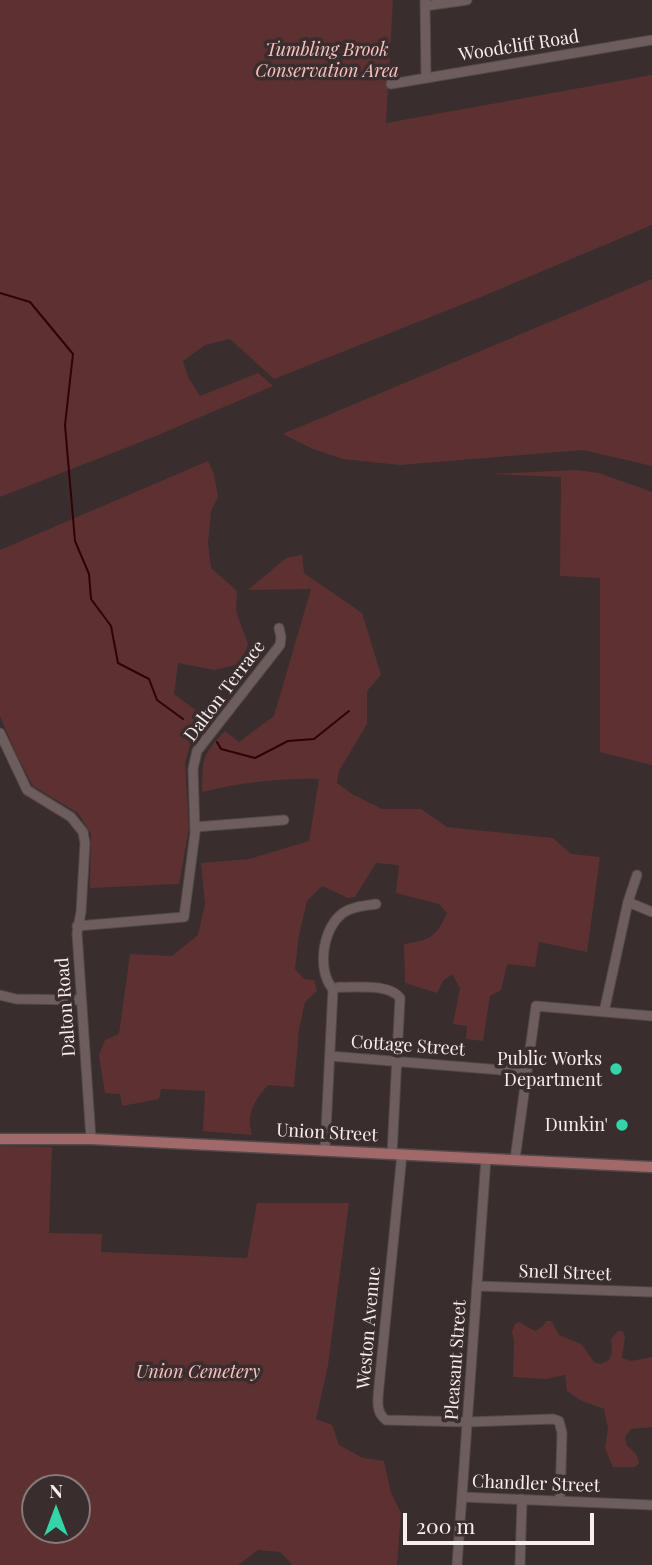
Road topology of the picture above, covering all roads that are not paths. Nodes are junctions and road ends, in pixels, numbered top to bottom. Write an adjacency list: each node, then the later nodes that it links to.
1 (467, 0): 2 (street)
2 (425, 3): 4 (street)
3 (652, 40): 4 (street, Woodcliff Road)
4 (426, 78): 5 (street, Woodcliff Road)
5 (391, 84)
6 (279, 628): 9 (street, Dalton Terrace)
7 (0, 733): 14 (street, Dalton Road)
8 (284, 820): 9 (street)
9 (195, 827): 14 (street, Dalton Terrace)
10 (637, 875): 11 (street)
11 (628, 902): 13 (street); 18 (street)
12 (376, 904): 15 (street)
13 (652, 912)
14 (77, 926): 17 (street, Dalton Road)
15 (333, 989): 20 (street); 21 (street)
16 (0, 995): 17 (street)
17 (81, 1000): 24 (street, Dalton Road)
18 (604, 1012): 19 (street); 22 (street)
19 (652, 1016)
20 (330, 1056): 21 (street, Cottage Street); 25 (street)
21 (397, 1061): 22 (street, Cottage Street); 26 (street)
22 (526, 1072): 28 (street)
23 (0, 1139): 24 (main road, Union Street)
24 (91, 1139): 25 (main road, Union Street)
25 (325, 1150): 26 (main road, Union Street)
26 (397, 1154): 27 (main road, Union Street); 32 (street, Weston Avenue)
27 (486, 1158): 28 (main road, Union Street); 30 (street, Pleasant Street)
28 (515, 1159): 29 (main road, Union Street)
29 (652, 1167)
30 (477, 1286): 31 (street, Snell Street); 32 (street, Pleasant Street)
31 (652, 1292)
32 (467, 1422): 33 (street, Pleasant Street); 35 (street)
33 (462, 1497): 34 (street, Chandler Street); 37 (street, Pleasant Street)
34 (522, 1499): 35 (street, Chandler Street); 38 (street)
35 (560, 1501): 36 (street, Chandler Street)
36 (652, 1505)
37 (457, 1565)
38 (520, 1565)

